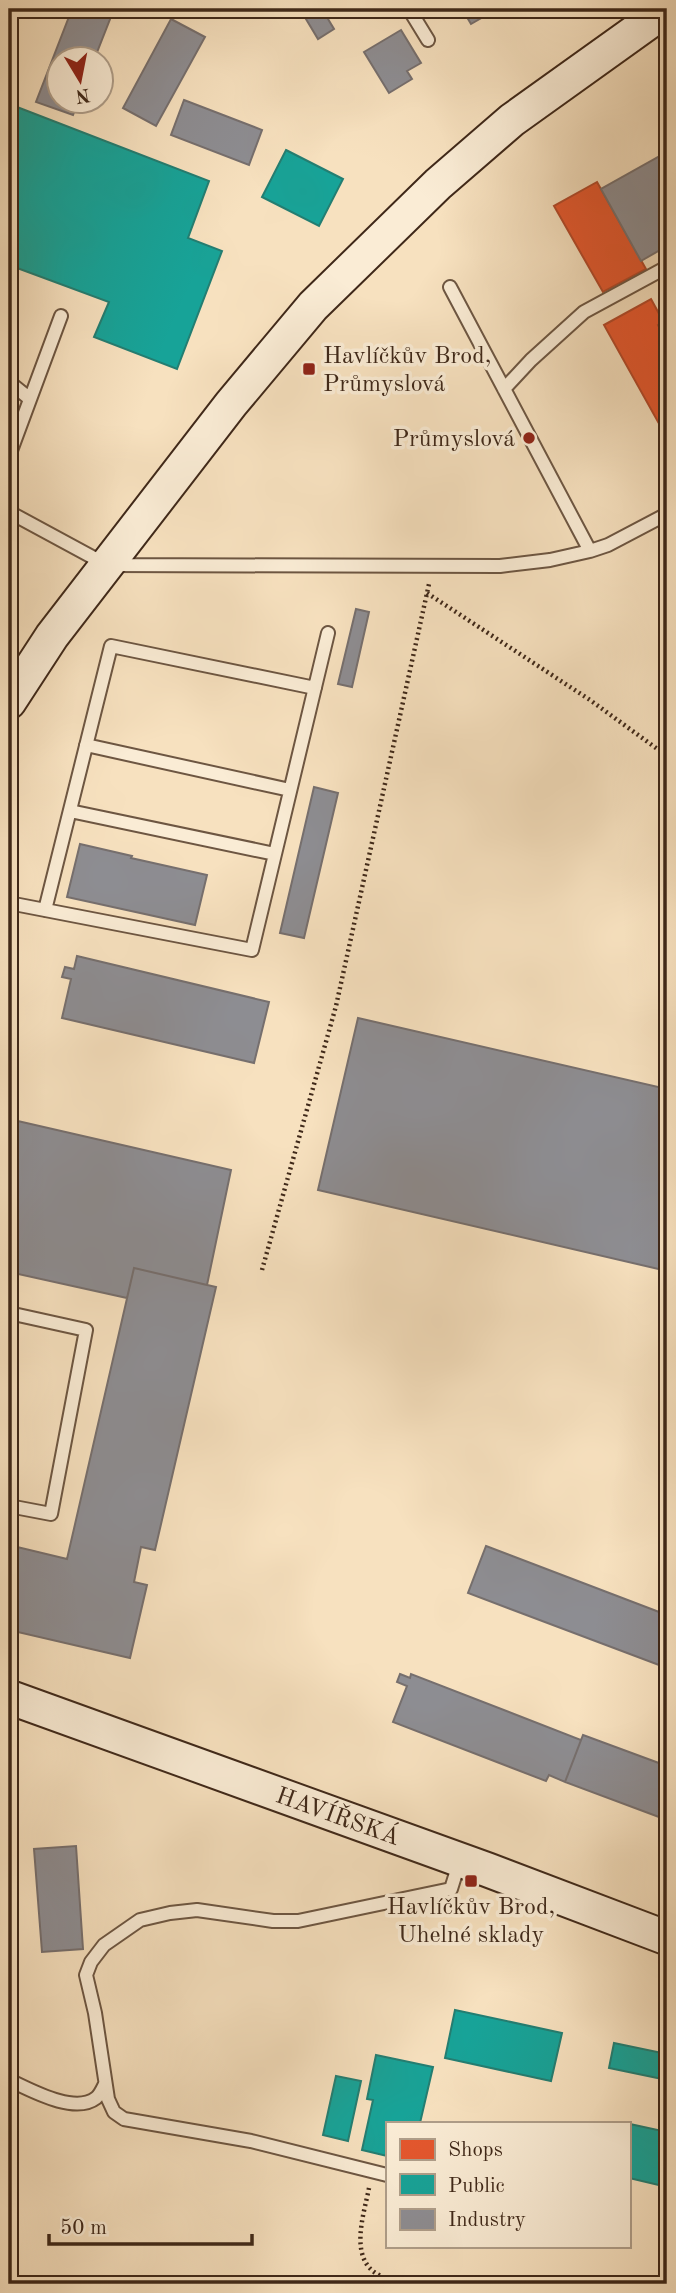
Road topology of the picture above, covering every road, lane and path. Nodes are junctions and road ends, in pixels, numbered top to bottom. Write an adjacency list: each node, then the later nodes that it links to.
1 (409, 9): 3 (lane)
2 (667, 9): 14 (street)
3 (428, 40)
4 (667, 267): 8 (lane)
5 (450, 287): 8 (lane)
6 (61, 316): 9 (lane)
7 (9, 382): 9 (lane)
8 (505, 389): 13 (lane)
9 (30, 398): 10 (lane)
10 (9, 456)
11 (9, 512): 14 (lane)
12 (667, 514): 13 (lane)
13 (590, 551): 15 (lane)
14 (107, 565): 15 (lane); 19 (street)
15 (433, 566): 16 (path)
16 (427, 593): 21 (path); 27 (path)
17 (328, 634): 18 (lane)
18 (315, 688): 20 (lane); 22 (lane)
19 (9, 702)
20 (86, 745): 22 (lane); 23 (lane)
21 (667, 756)
22 (290, 790): 24 (lane)
23 (70, 811): 24 (lane); 26 (lane)
24 (275, 855): 26 (lane)
25 (9, 903): 26 (lane)
26 (45, 910)
27 (262, 1270)
28 (9, 1313): 29 (lane)
29 (9, 1506)
30 (9, 1697): 31 (street, HAVÍŘSKÁ)
31 (460, 1860): 32 (street, HAVÍŘSKÁ); 34 (lane)
32 (667, 1938)
33 (9, 2080): 34 (lane)
34 (105, 2084): 35 (lane)
35 (372, 2171): 36 (lane); 37 (path)
36 (386, 2175)
37 (461, 2284)

